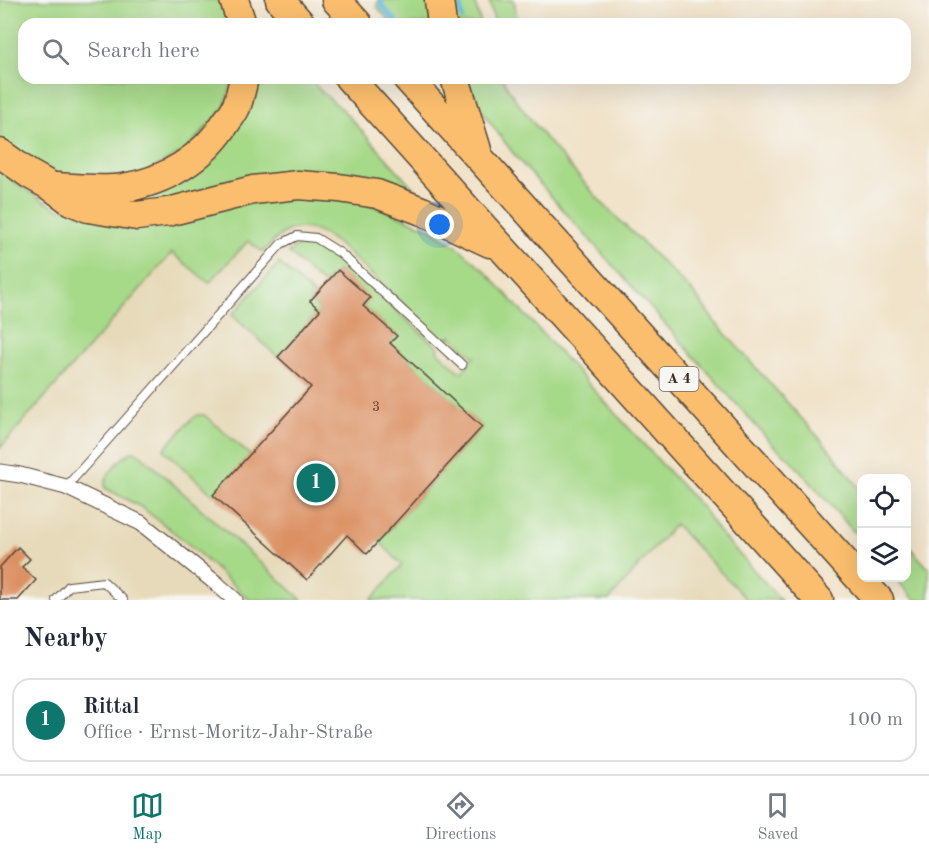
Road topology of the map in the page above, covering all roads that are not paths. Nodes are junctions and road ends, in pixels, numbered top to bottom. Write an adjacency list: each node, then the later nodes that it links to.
1 (234, 0): 5 (highway)
2 (280, 0): 6 (highway)
3 (336, 0): 7 (highway)
4 (439, 0): 8 (highway)
5 (240, 18)
6 (296, 18)
7 (352, 18)
8 (441, 18)
9 (242, 84): 15 (highway)
10 (354, 84): 16 (highway, A 4)
11 (412, 84): 14 (highway, A 4)
12 (457, 84): 14 (highway)
13 (0, 153): 15 (highway)
14 (479, 158): 24 (highway, A 4)
15 (52, 187): 16 (highway)
16 (503, 249): 23 (highway, A 4)
17 (462, 365): 19 (lane)
18 (0, 472): 19 (street)
19 (66, 487): 22 (street)
20 (56, 600): 21 (lane)
21 (123, 600)
22 (235, 600)
23 (819, 600)
24 (879, 600)

